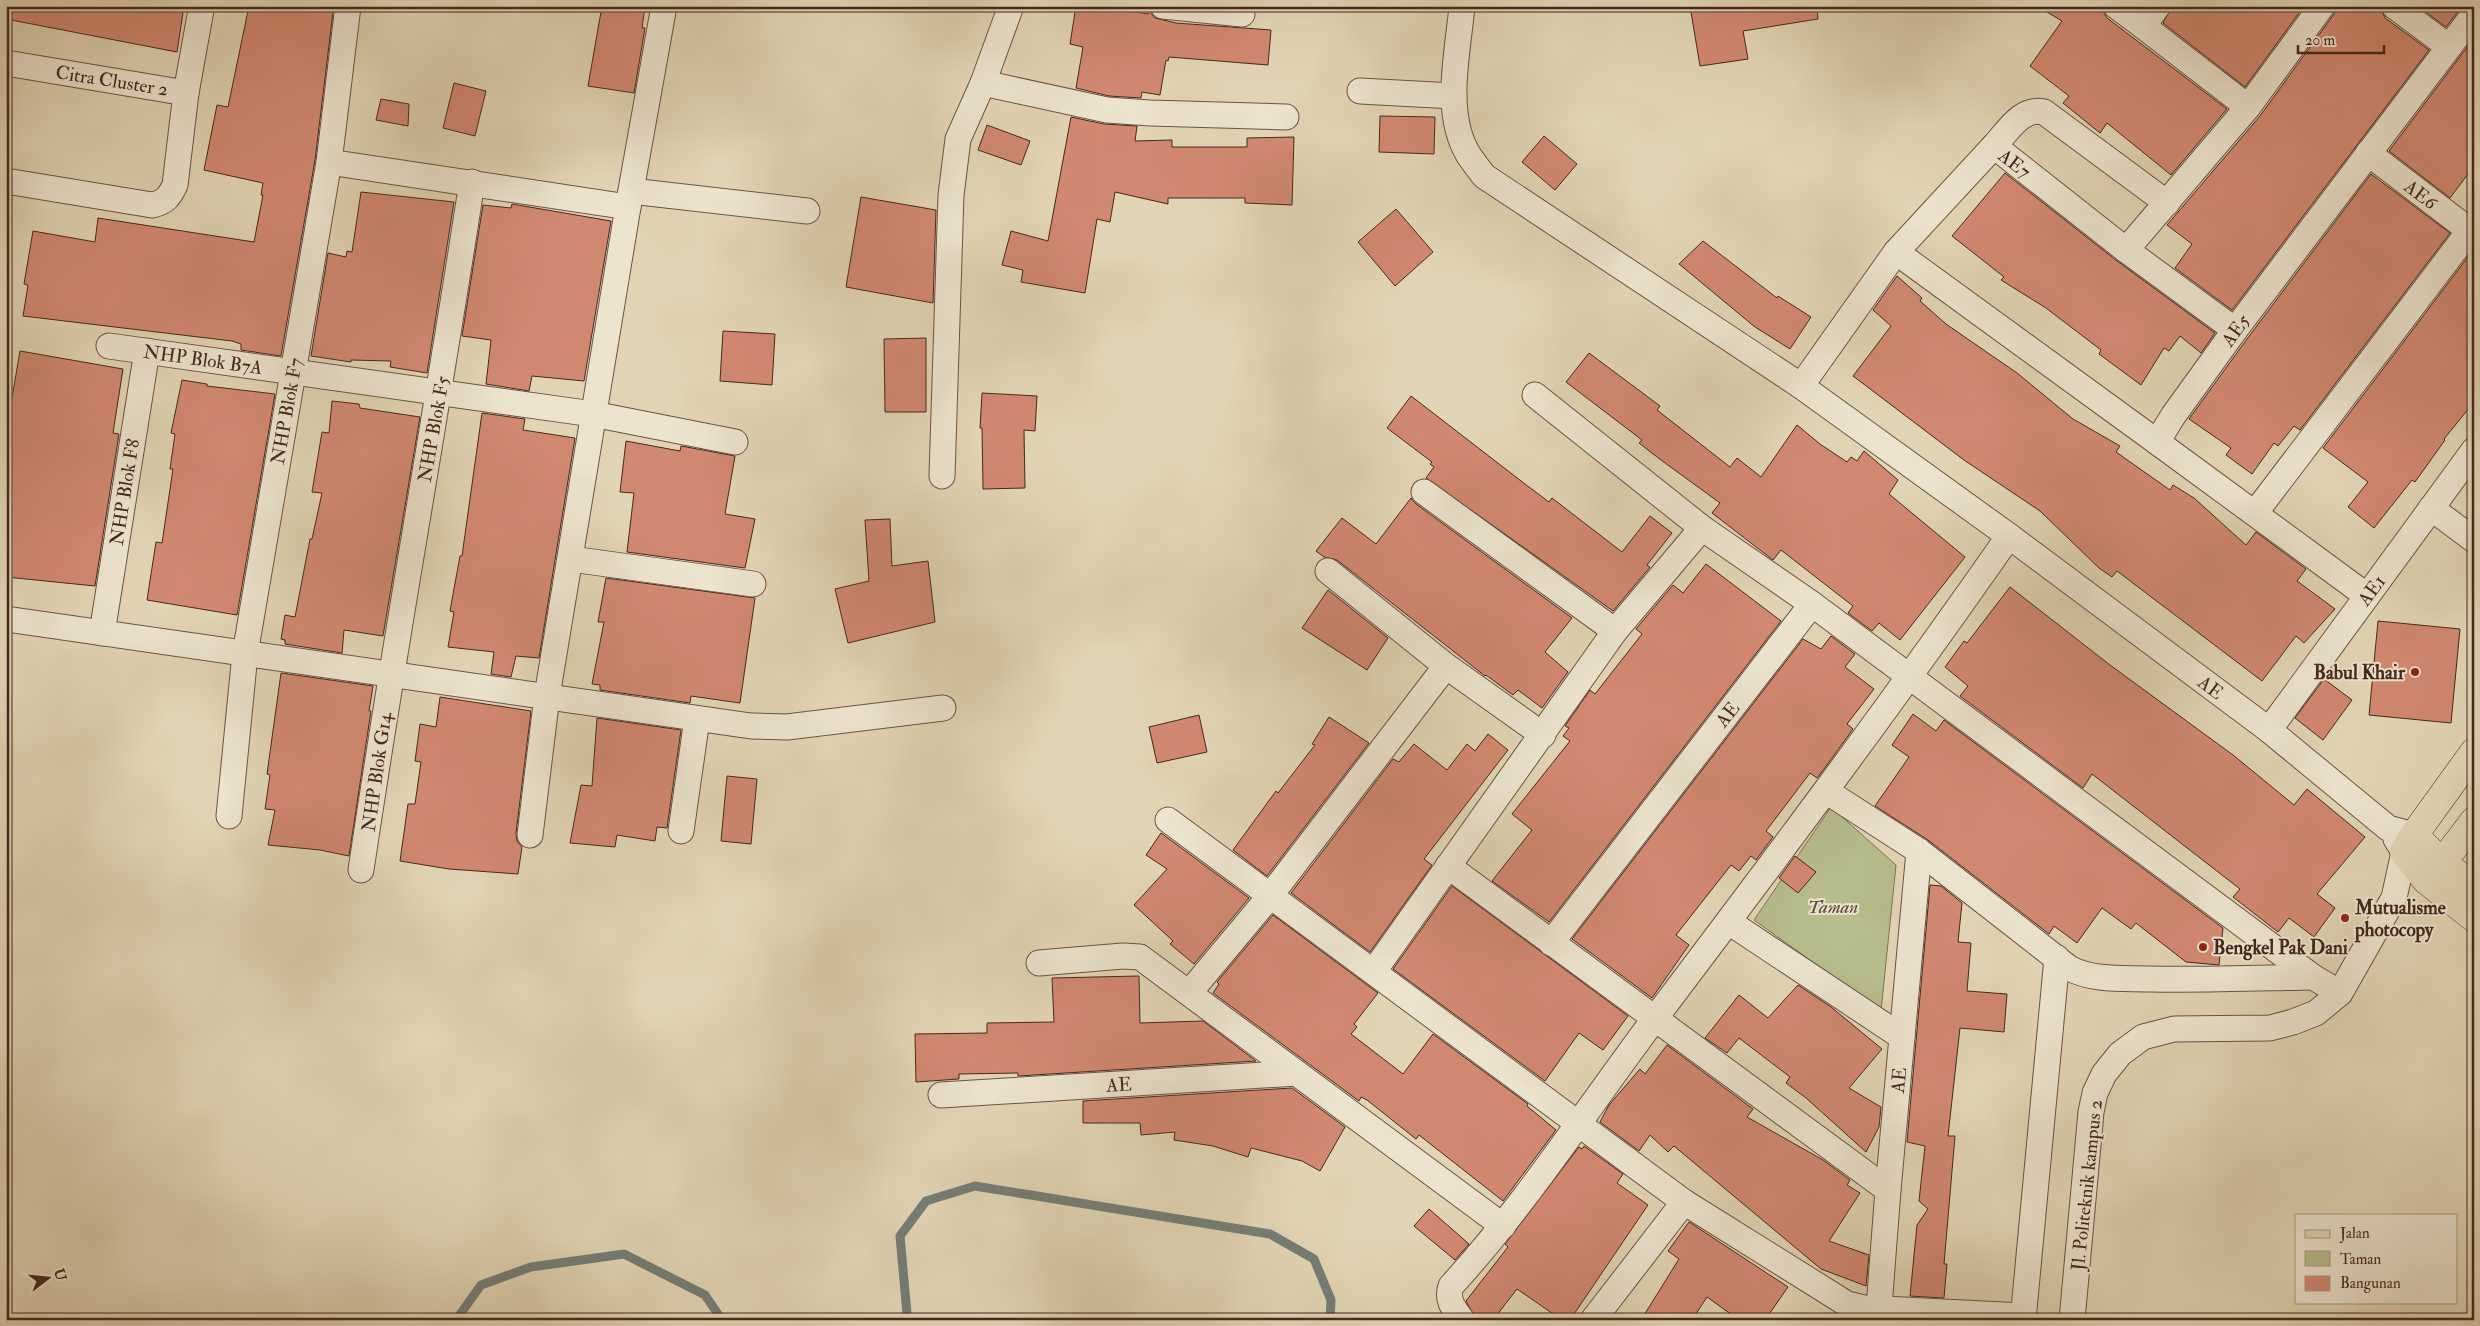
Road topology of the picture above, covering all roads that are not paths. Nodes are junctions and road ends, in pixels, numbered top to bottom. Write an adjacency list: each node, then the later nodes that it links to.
1 (348, 6): 24 (street, NHP Blok F7)
2 (664, 6): 27 (street)
3 (1011, 6): 16 (street)
4 (1164, 6): 11 (street)
5 (1462, 6): 19 (street, AE)
6 (2116, 6): 13 (street)
7 (2158, 6): 13 (street)
8 (2322, 6): 20 (street)
9 (2394, 6): 14 (street)
10 (201, 10): 18 (street)
11 (1242, 14)
12 (2474, 14): 14 (street, AE5)
13 (2143, 26): 20 (street)
14 (2449, 47): 23 (street, AE5)
15 (6, 64): 18 (street, Citra Cluster 2)
16 (983, 83): 21 (street); 44 (street)
17 (1360, 92): 19 (street)
18 (186, 93): 25 (street, Citra Cluster 2)
19 (1454, 96): 37 (street, AE)
20 (2248, 106): 28 (street)
21 (1286, 117)
22 (1994, 146): 28 (street); 31 (street, AE7); 32 (street, AE7)
23 (2368, 153): 30 (street, AE6); 33 (street, AE5)
24 (329, 162): 26 (street); 36 (street, NHP Blok F7)
25 (6, 181)
26 (472, 182): 27 (street); 38 (street, NHP Blok F5)
27 (629, 199): 29 (street); 40 (street)
28 (2167, 203): 31 (street)
29 (807, 211)
30 (2472, 230): 47 (street)
31 (2126, 250): 33 (street, AE7)
32 (1896, 252): 37 (street, AE7); 42 (street)
33 (2235, 330): 42 (street, AE5)
34 (109, 346): 35 (street, NHP Blok B7A)
35 (147, 351): 36 (street, NHP Blok B7A); 58 (street, NHP Blok F8)
36 (293, 373): 38 (street, NHP Blok B7A); 59 (street, NHP Blok F7)
37 (1801, 386): 49 (street, AE)
38 (440, 392): 40 (street, NHP Blok B7A); 61 (street, NHP Blok F5)
39 (1535, 395): 48 (street)
40 (593, 414): 41 (street, NHP Blok B7A); 51 (street)
41 (735, 442)
42 (2157, 442): 47 (street)
43 (2474, 450): 46 (street, AE1)
44 (942, 476)
45 (1424, 492): 57 (street)
46 (2431, 508): 50 (street); 54 (street, AE1)
47 (2255, 512): 54 (street)
48 (1702, 528): 55 (street); 57 (street)
49 (2009, 536): 62 (street); 66 (street, AE)
50 (2474, 540)
51 (571, 559): 53 (street); 63 (street)
52 (1328, 572): 60 (street)
53 (753, 584)
54 (2367, 596): 66 (street, AE1)
55 (1812, 604): 62 (street); 85 (street, AE)
56 (6, 619): 58 (street)
57 (1616, 632): 67 (street)
58 (102, 634): 59 (street)
59 (245, 654): 61 (street); 70 (street, NHP Blok F7)
60 (1446, 666): 67 (street); 81 (street)
61 (390, 675): 63 (street); 78 (street, NHP Blok G14)
62 (1909, 678): 69 (street); 89 (street)
63 (547, 696): 65 (street); 74 (street)
64 (943, 708): 65 (street)
65 (697, 719): 73 (street)
66 (2269, 730): 75 (street, AE)
67 (1543, 734): 77 (street)
68 (2474, 752): 75 (main road)
69 (1826, 791): 76 (street); 84 (street)
70 (229, 816)
71 (1168, 820): 81 (street)
72 (2474, 821): 79 (main road)
73 (681, 831)
74 (530, 835)
75 (2402, 838): 79 (main road); 82 (street)
76 (1919, 852): 86 (street); 93 (street, AE)
77 (1448, 866): 85 (street); 88 (street)
78 (361, 870)
79 (2434, 872): 80 (main road); 82 (street); 83 (main road)
80 (2474, 886)
81 (1270, 896): 88 (street); 90 (street)
82 (2394, 898): 91 (street)
83 (2474, 918)
84 (1729, 922): 92 (street); 93 (street)
85 (1551, 943): 92 (street)
86 (2057, 958): 89 (street); 101 (street)
87 (1039, 963): 90 (street)
88 (1374, 971): 96 (street)
89 (2313, 977): 91 (street)
90 (1189, 993): 94 (street)
91 (2340, 993): 104 (street, Jl. Politeknik kampus 2)
92 (1654, 1020): 96 (street); 97 (street)
93 (1902, 1037): 97 (street, AE)
94 (1297, 1073): 95 (street, AE); 99 (street)
95 (941, 1095)
96 (1577, 1122): 98 (street); 99 (street)
97 (1888, 1190): 100 (street, AE)
98 (1684, 1202): 100 (street); 103 (street)
99 (1503, 1226): 102 (street)
100 (1879, 1314): 101 (street)
101 (2023, 1318)
102 (1462, 1320)
103 (1593, 1320)
104 (2072, 1320)

